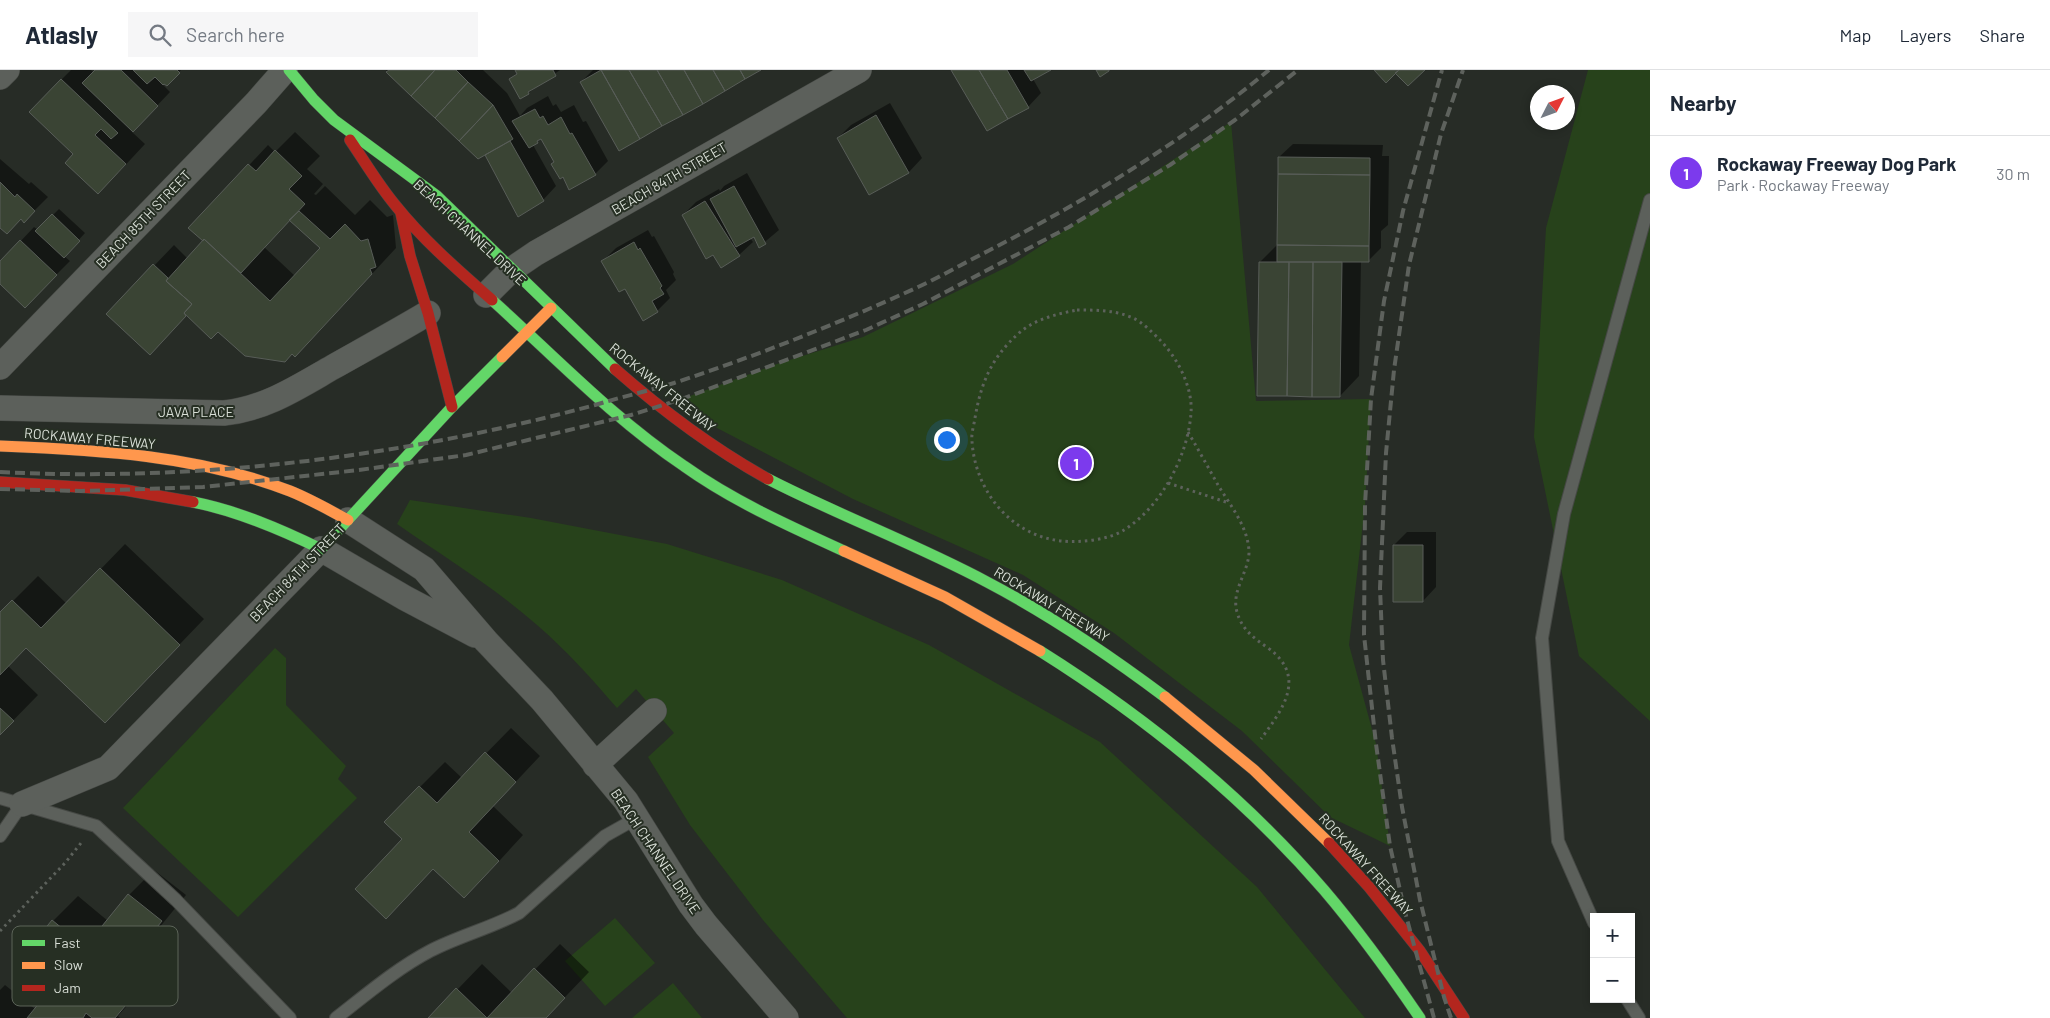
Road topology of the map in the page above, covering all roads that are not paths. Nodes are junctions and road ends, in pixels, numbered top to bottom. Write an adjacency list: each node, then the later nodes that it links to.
1 (6, 70): 5 (street)
2 (285, 70): 14 (street, BEACH 85TH STREET)
3 (289, 70): 6 (main road, BEACH CHANNEL DRIVE)
4 (859, 70): 9 (street, BEACH 84TH STREET)
5 (0, 77)
6 (338, 124): 8 (main road, BEACH CHANNEL DRIVE); 9 (main road, BEACH CHANNEL DRIVE)
7 (1650, 200): 27 (lane)
8 (401, 213): 10 (main road, BEACH CHANNEL DRIVE); 12 (main road)
9 (512, 270): 10 (street, BEACH 84TH STREET); 11 (main road, BEACH CHANNEL DRIVE)
10 (486, 295): 13 (main road, BEACH CHANNEL DRIVE)
11 (551, 308): 13 (main road, BEACH 84TH STREET); 33 (main road, ROCKAWAY FREEWAY)
12 (428, 314): 15 (main road); 16 (street, JAVA PLACE)
13 (527, 332): 15 (main road, BEACH 84TH STREET); 32 (main road)
14 (0, 367)
15 (452, 407): 19 (main road, BEACH 84TH STREET)
16 (0, 408)
17 (0, 446): 19 (main road, ROCKAWAY FREEWAY)
18 (0, 482): 20 (main road)
19 (348, 520): 20 (main road, BEACH 84TH STREET); 21 (street, BEACH CHANNEL DRIVE)
20 (321, 549): 21 (street, BEACH CHANNEL DRIVE); 24 (street, BEACH 84TH STREET)
21 (486, 641): 23 (street, BEACH CHANNEL DRIVE)
22 (654, 711): 23 (street)
23 (595, 765): 25 (street, BEACH CHANNEL DRIVE)
24 (11, 801): 26 (lane); 29 (lane)
25 (638, 818): 30 (lane); 31 (street, BEACH CHANNEL DRIVE)
26 (0, 836)
27 (1590, 914)
28 (1630, 1003): 34 (lane)
29 (290, 1018)
30 (336, 1018)
31 (786, 1018)
32 (1420, 1018)
33 (1464, 1018)
34 (1639, 1018)

